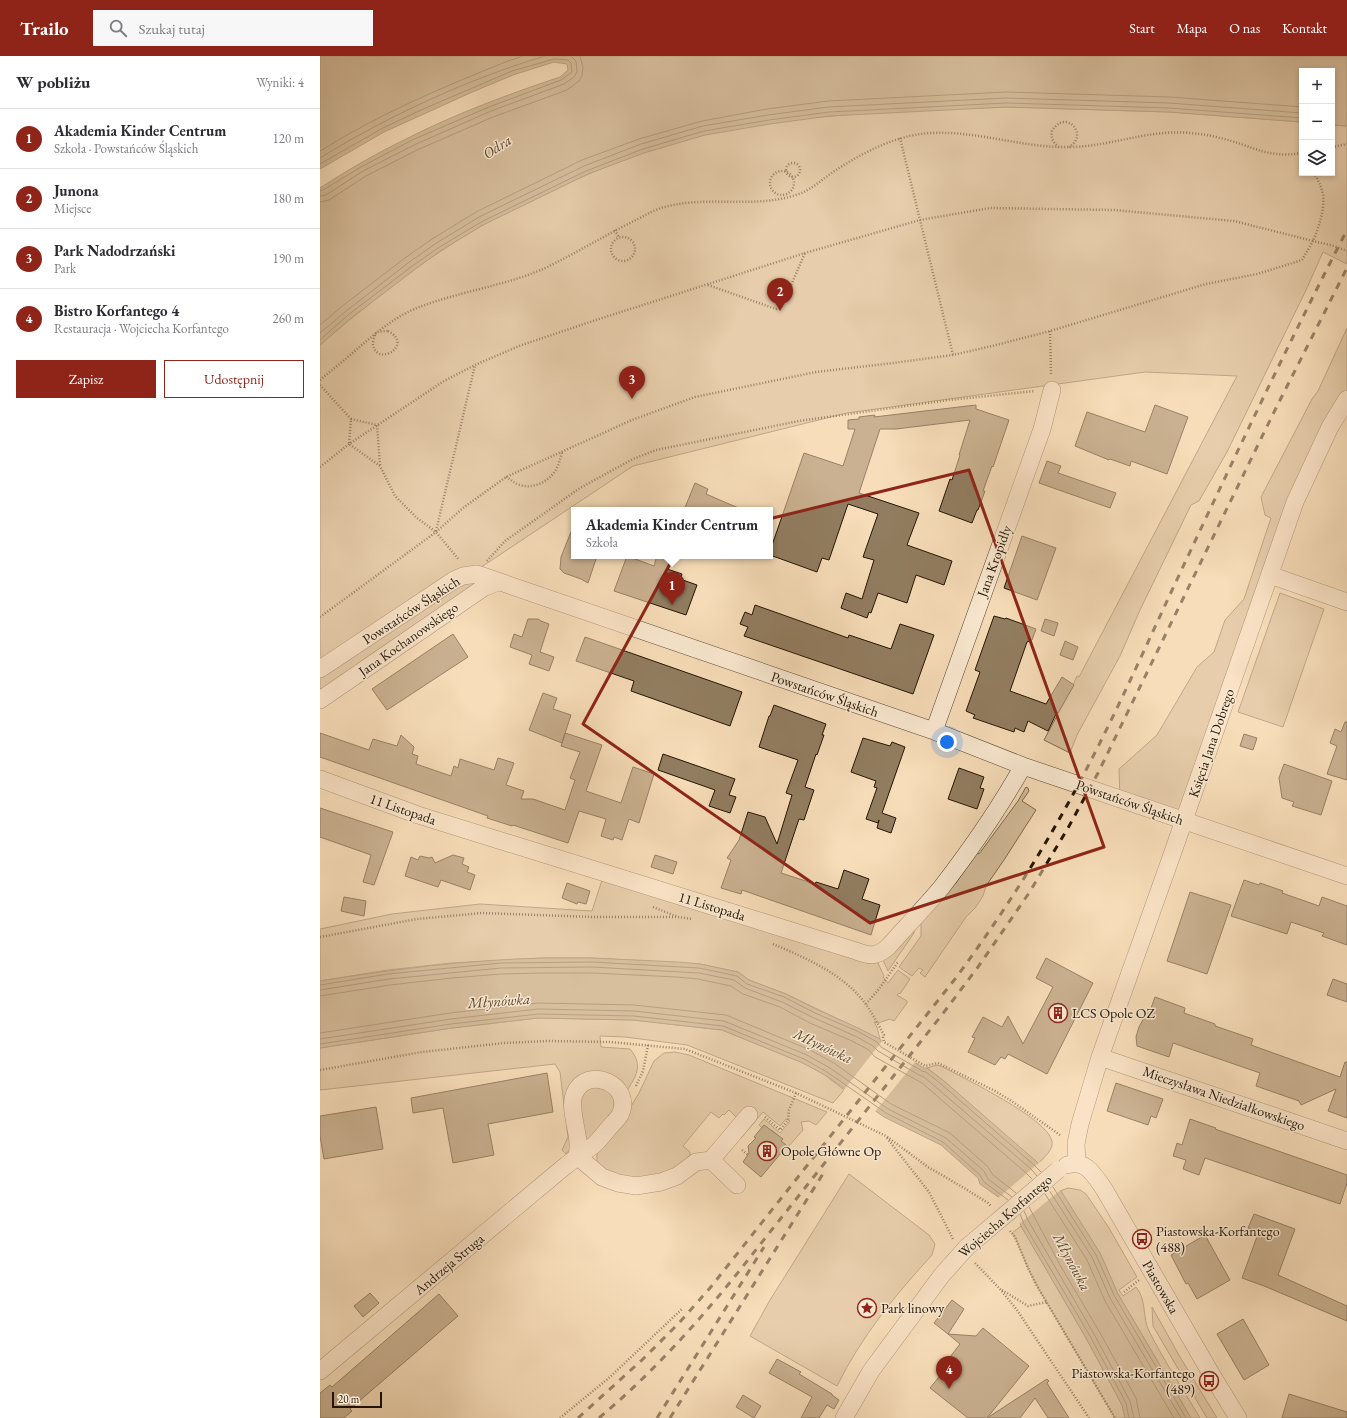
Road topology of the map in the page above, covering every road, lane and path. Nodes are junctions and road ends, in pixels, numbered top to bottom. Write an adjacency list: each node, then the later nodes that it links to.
1 (900, 138): 4 (path); 10 (path); 11 (path)
2 (1347, 144): 3 (path)
3 (1335, 146)
4 (1062, 147): 5 (path); 5 (path)
5 (1067, 147): 6 (path)
6 (1299, 153)
7 (787, 173): 8 (path); 8 (path); 10 (path)
8 (791, 176): 10 (path)
9 (1316, 176): 14 (path)
10 (784, 196): 12 (path)
11 (920, 220): 14 (path); 16 (path); 20 (path)
12 (615, 230): 13 (path); 19 (path)
13 (619, 238): 13 (path)
14 (1313, 241): 15 (path); 18 (path)
15 (1347, 251)
16 (805, 253): 17 (path); 17 (path)
17 (707, 284): 21 (path)
18 (1050, 331): 20 (path); 24 (path)
19 (376, 332): 19 (path); 22 (path)
20 (953, 355): 29 (path)
21 (475, 365): 27 (path); 33 (path)
22 (320, 380)
23 (320, 385): 26 (path)
24 (1052, 390): 34 (path); 41 (street, Jana Kropidły)
25 (1347, 399): 35 (street, Księcia Jana Dobrego)
26 (351, 419): 27 (path); 28 (path)
27 (377, 425): 28 (path); 30 (path)
28 (349, 444): 30 (path); 31 (path)
29 (562, 452): 32 (path); 32 (path)
30 (380, 466): 33 (path)
31 (320, 467)
32 (506, 477): 33 (path)
33 (436, 532): 34 (path); 38 (path)
34 (473, 574): 36 (street, Powstańców Śląskich); 39 (street, Powstańców Śląskich)
35 (1270, 576): 37 (street); 44 (street, Księcia Jana Dobrego)
36 (498, 582): 40 (street, Jana Kochanowskiego); 41 (street, Powstańców Śląskich)
37 (1347, 602)
38 (320, 617)
39 (320, 669)
40 (320, 700)
41 (934, 731): 42 (street, Powstańców Śląskich)
42 (1023, 766): 43 (street, 11 Listopada); 44 (street, Powstańców Śląskich)
43 (320, 780)
44 (1184, 820): 45 (street, Powstańców Śląskich); 50 (street, Księcia Jana Dobrego)
45 (1347, 876)
46 (692, 919): 47 (path)
47 (320, 937)
48 (768, 942): 55 (path)
49 (648, 1045): 52 (path)
50 (1100, 1057): 56 (street, Mieczysława Niedziałkowskiego); 59 (street, Księcia Jana Dobrego)
51 (796, 1093): 54 (path)
52 (622, 1108): 57 (street, Andrzeja Struga); 57 (street)
53 (749, 1115): 58 (street)
54 (788, 1120)
55 (1060, 1135)
56 (1347, 1141)
57 (577, 1156): 58 (street); 69 (street, Andrzeja Struga)
58 (711, 1160): 60 (street)
59 (1077, 1163): 63 (street, Wojciecha Korfantego, bridge); 76 (street, Piastowska)
60 (737, 1185)
61 (988, 1203): 63 (path)
62 (1012, 1233): 67 (path)
63 (965, 1249): 65 (path); 73 (street, Wojciecha Korfantego)
64 (1141, 1279): 66 (path)
65 (1000, 1289): 67 (path); 74 (path)
66 (1124, 1292)
67 (1047, 1302): 75 (path)
68 (682, 1309): 70 (path)
69 (320, 1371)
70 (566, 1414): 71 (path); 72 (path)
71 (560, 1418)
72 (569, 1418)
73 (844, 1418)
74 (1089, 1418)
75 (1115, 1418)
76 (1238, 1418)

